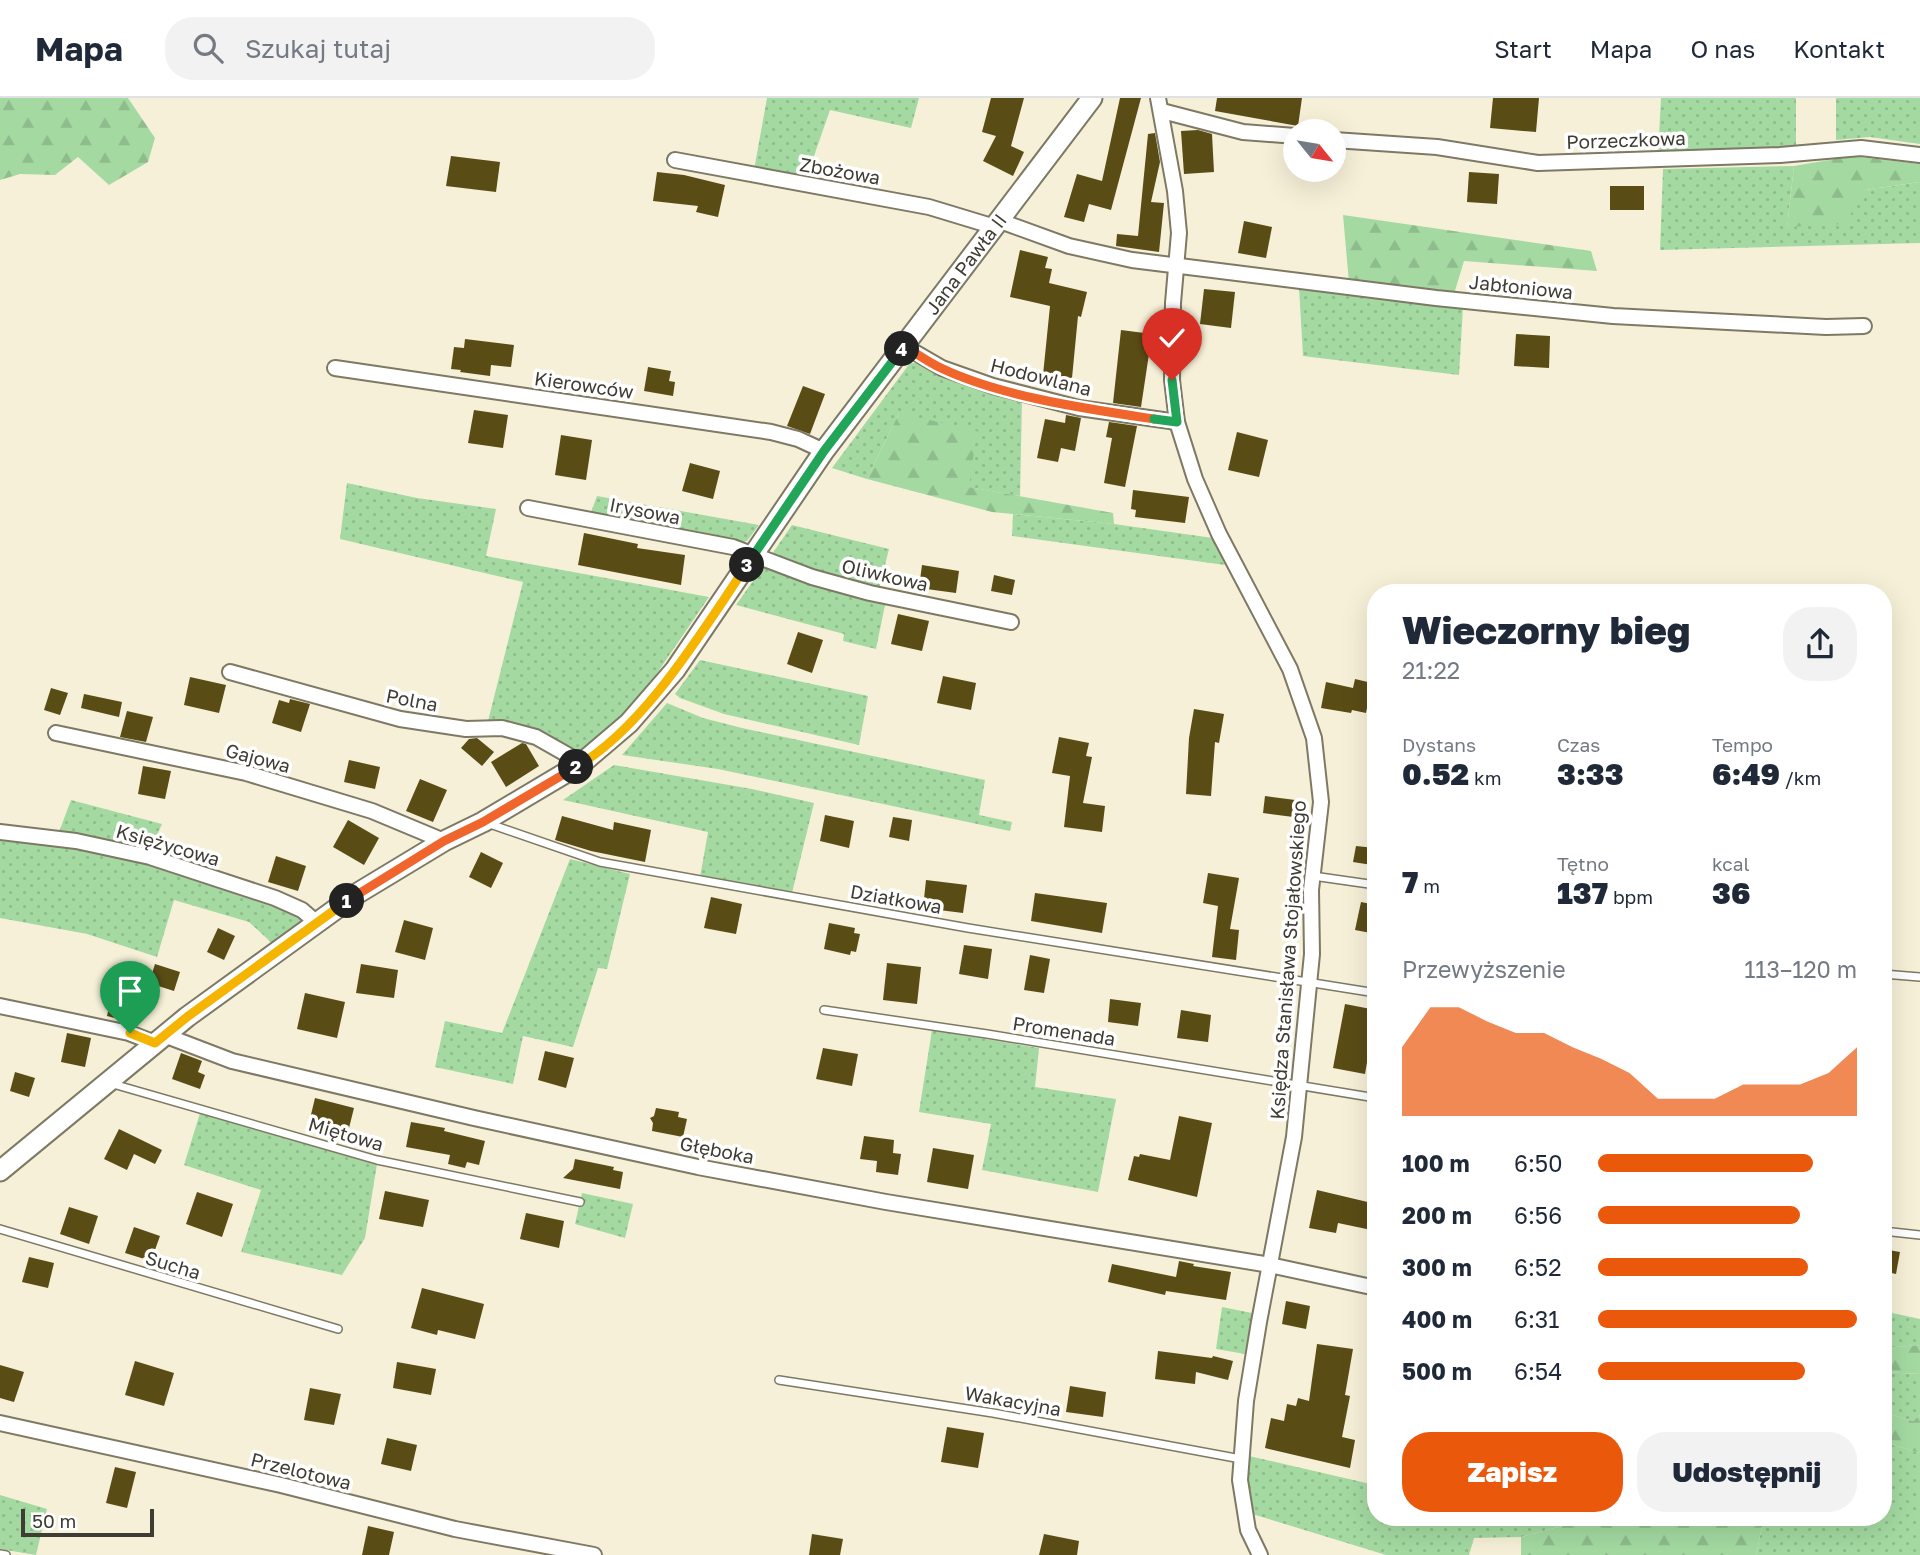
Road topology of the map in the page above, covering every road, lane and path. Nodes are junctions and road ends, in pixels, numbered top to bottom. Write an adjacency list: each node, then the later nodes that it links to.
1 (1092, 98): 7 (street, Jana Pawła II)
2 (1160, 104): 3 (street); 8 (street, Księdza Stanisława Stojałowskiego)
3 (1283, 135)
4 (1346, 141): 5 (street, Porzeczkowa)
5 (1920, 155)
6 (675, 160): 7 (street, Zbożowa)
7 (997, 224): 8 (street, Zbożowa); 10 (street, Jana Pawła II)
8 (1176, 264): 9 (street, Jabłoniowa); 12 (street, Księdza Stanisława Stojałowskiego)
9 (1864, 326)
10 (904, 346): 12 (street, Hodowlana); 13 (street, Jana Pawła II)
11 (335, 368): 13 (street, Kierowców)
12 (1177, 422): 23 (street, Księdza Stanisława Stojałowskiego)
13 (824, 451): 15 (street, Jana Pawła II)
14 (528, 508): 15 (street, Irysowa)
15 (754, 555): 16 (street, Oliwkowa); 19 (street, Jana Pawła II)
16 (1011, 622)
17 (230, 673): 19 (street, Polna)
18 (56, 733): 22 (street, Gajowa)
19 (582, 763): 20 (street, Jana Pawła II)
20 (483, 822): 22 (street, Jana Pawła II); 28 (lane, Działkowa)
21 (0, 832): 25 (street, Księżycowa)
22 (444, 841): 25 (street, Jana Pawła II)
23 (1312, 876): 24 (lane); 28 (street, Księdza Stanisława Stojałowskiego)
24 (1367, 885)
25 (317, 923): 32 (street, Jana Pawła II)
26 (1892, 975): 27 (lane)
27 (1920, 978)
28 (1310, 982): 29 (lane, Działkowa); 34 (street, Księdza Stanisława Stojałowskiego)
29 (1367, 992)
30 (0, 1006): 32 (street, Głęboka)
31 (824, 1010): 34 (lane, Promenada)
32 (160, 1039): 33 (street, Jana Pawła II); 41 (street, Głęboka)
33 (107, 1082): 36 (street, Jana Pawła II); 37 (lane, Miętowa)
34 (1299, 1085): 35 (lane, Promenada); 41 (street, Księdza Stanisława Stojałowskiego)
35 (1367, 1096)
36 (0, 1171)
37 (580, 1202)
38 (0, 1229): 43 (lane, Sucha)
39 (1892, 1232): 40 (lane)
40 (1920, 1235)
41 (1270, 1265): 42 (street, Głęboka); 46 (street, Księdza Stanisława Stojałowskiego)
42 (1367, 1286)
43 (338, 1329)
44 (779, 1380): 46 (lane, Wakacyjna)
45 (0, 1423): 49 (street, Przelotowa)
46 (1242, 1459): 50 (street, Księdza Stanisława Stojałowskiego)
47 (0, 1554): 48 (lane)
48 (6, 1555)
49 (594, 1555)
50 (1260, 1555)

